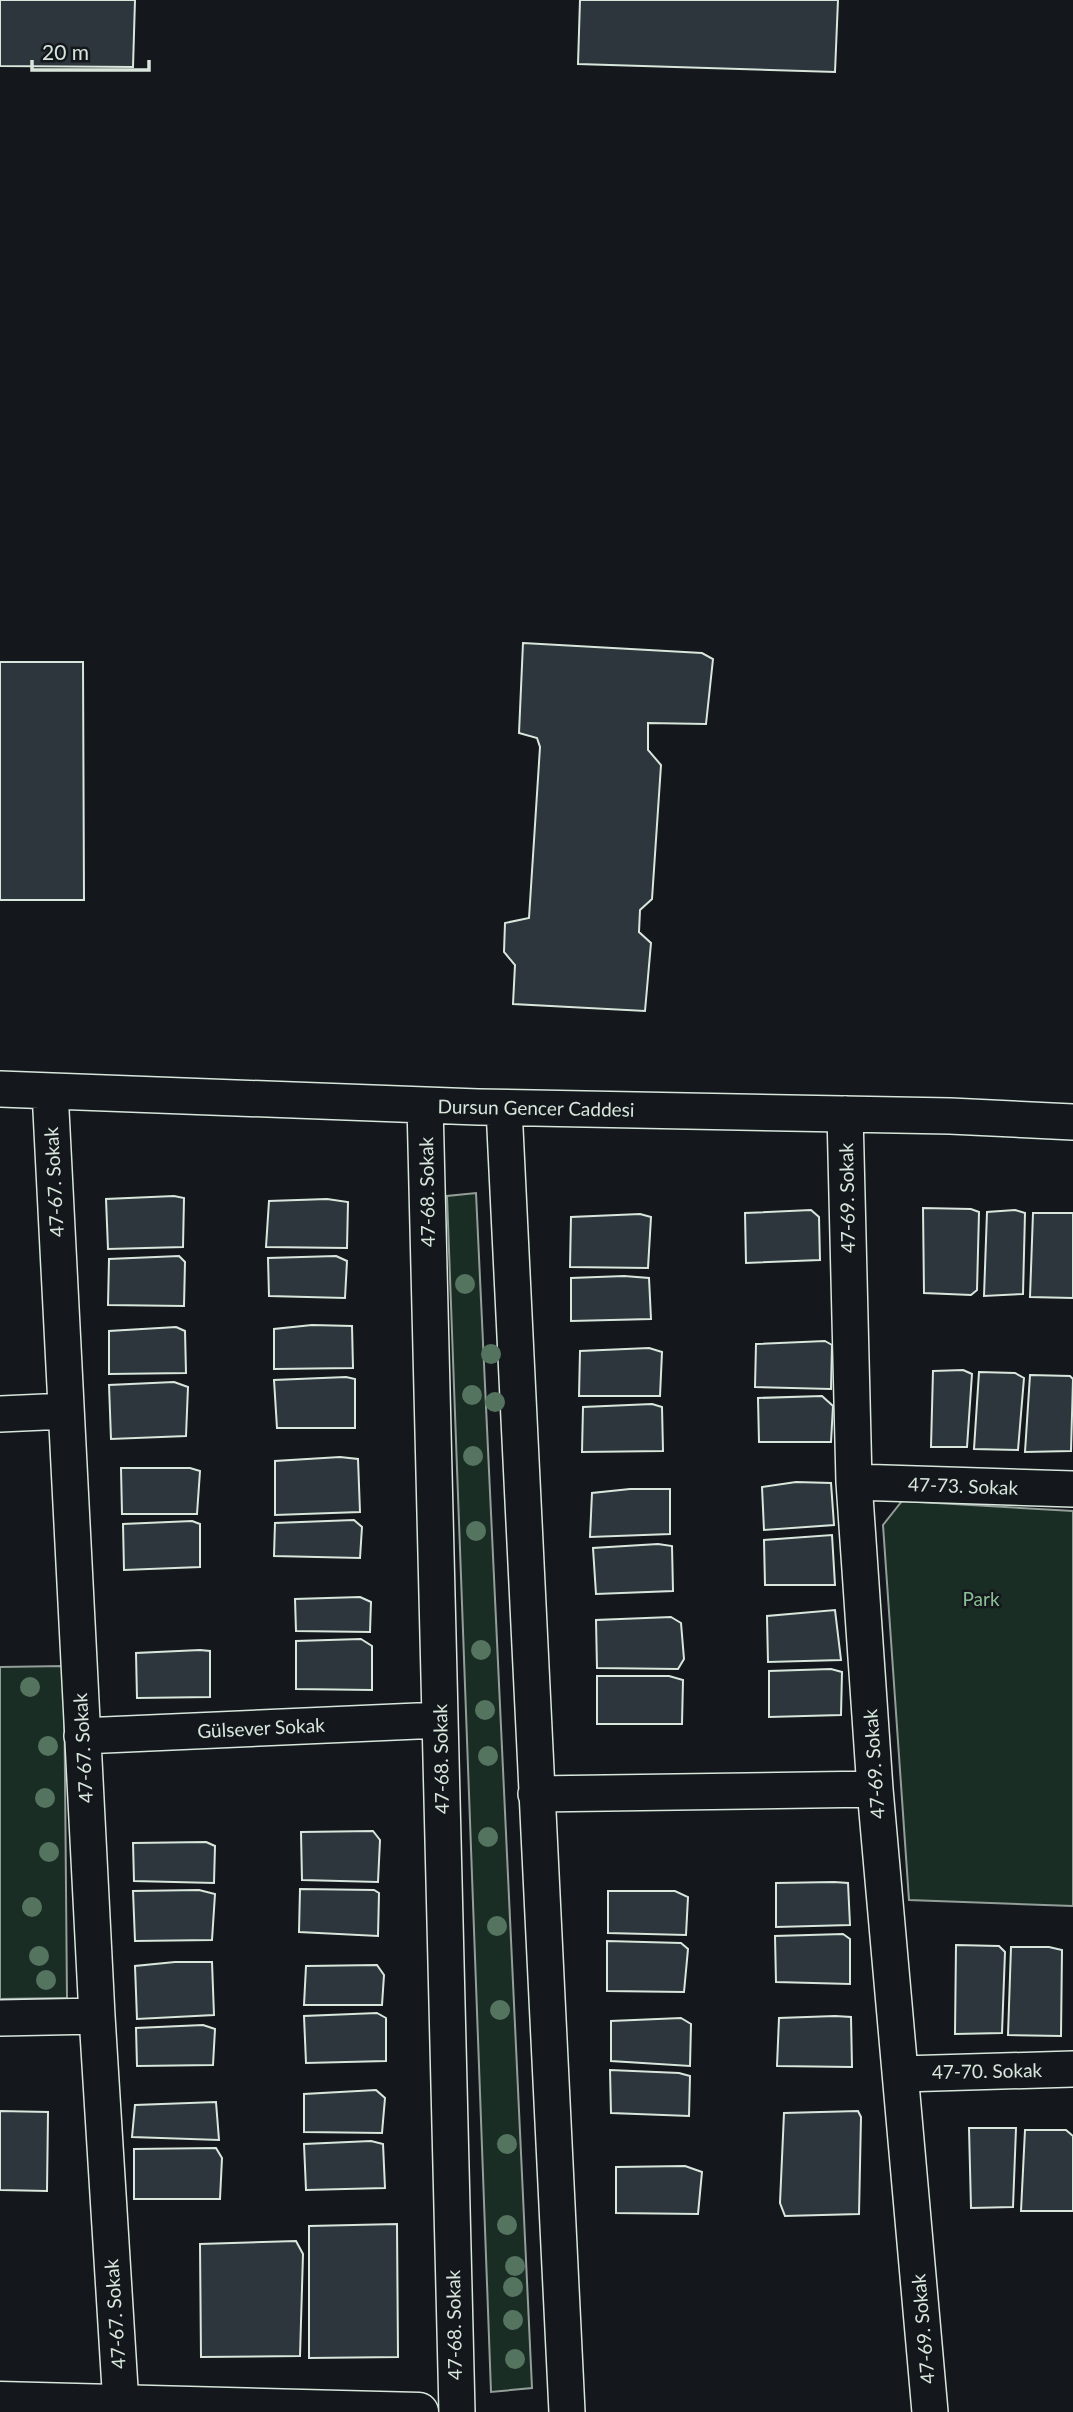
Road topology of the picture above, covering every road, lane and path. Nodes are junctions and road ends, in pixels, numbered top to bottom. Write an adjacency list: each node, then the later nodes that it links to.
1 (0, 1089): 2 (street, Dursun Gencer Caddesi)
2 (50, 1091): 3 (street, Dursun Gencer Caddesi); 7 (street, 47-67. Sokak)
3 (425, 1105): 4 (street, Dursun Gencer Caddesi); 11 (street, 47-68. Sokak)
4 (504, 1108): 5 (street, Dursun Gencer Caddesi); 14 (street)
5 (845, 1114): 6 (street, Dursun Gencer Caddesi); 9 (street, 47-69. Sokak)
6 (1073, 1122)
7 (66, 1411): 8 (street); 12 (street, 47-67. Sokak)
8 (0, 1414)
9 (854, 1482): 10 (street, 47-73. Sokak); 13 (street, 47-69. Sokak)
10 (1073, 1489)
11 (440, 1720): 12 (street, Gülsever Sokak); 22 (street, 47-68. Sokak)
12 (82, 1736): 15 (street, 47-67. Sokak)
13 (876, 1789): 14 (street); 18 (street, 47-69. Sokak)
14 (536, 1794): 23 (street)
15 (96, 2016): 16 (street); 20 (street, 47-67. Sokak)
16 (0, 2018)
17 (1073, 2069): 18 (street, 47-70. Sokak)
18 (902, 2074): 24 (street, 47-69. Sokak)
19 (0, 2401): 20 (street)
20 (121, 2404): 21 (street)
21 (419, 2412)
22 (457, 2412)
23 (566, 2412)
24 (930, 2412)

